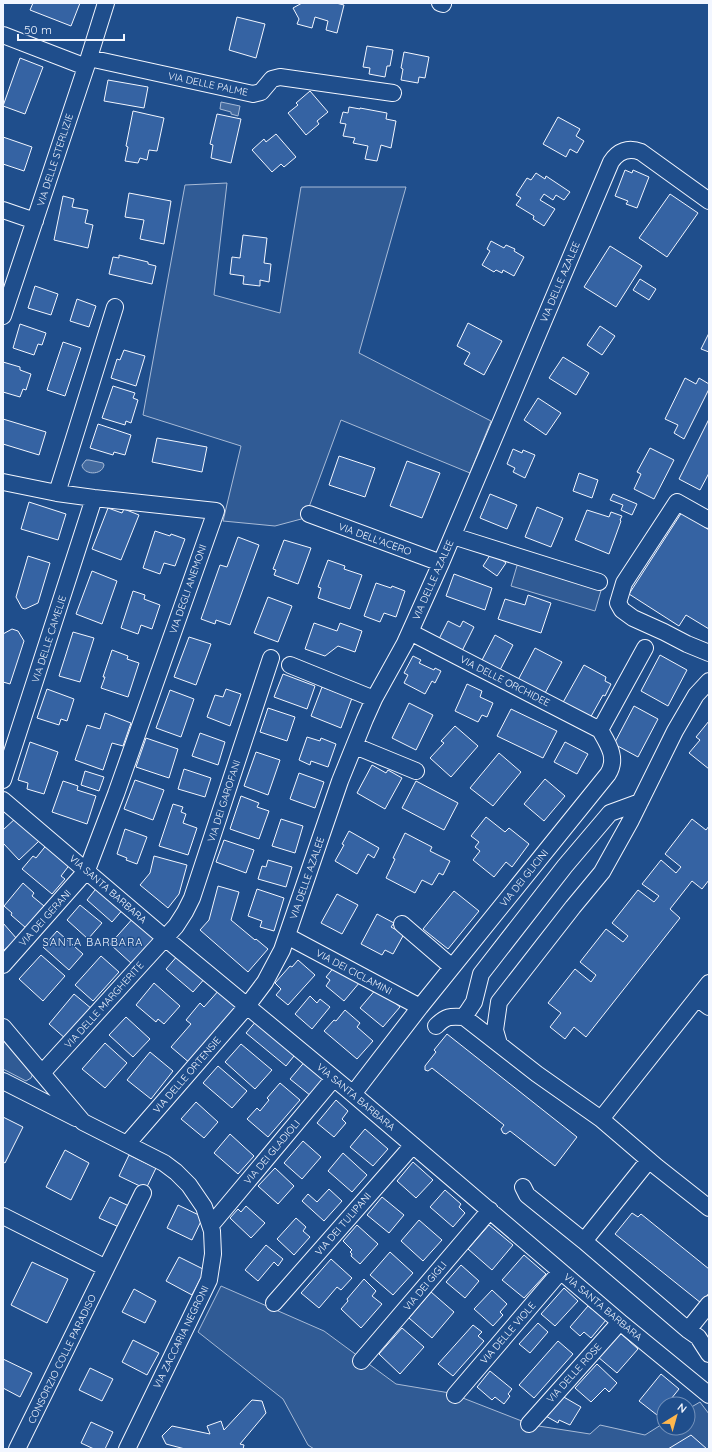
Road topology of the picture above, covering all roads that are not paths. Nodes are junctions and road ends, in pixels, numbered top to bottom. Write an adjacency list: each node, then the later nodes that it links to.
1 (106, 3): 3 (street, VIA DELLE STERLIZIE)
2 (3, 35): 3 (street, VIA DELLE PALME)
3 (88, 62): 4 (street, VIA DELLE PALME); 7 (street, VIA DELLE STERLIZIE)
4 (393, 93)
5 (709, 201): 15 (street, VIA DELLE AZALEE)
6 (3, 210): 7 (street)
7 (35, 221): 9 (street, VIA DELLE STERLIZIE)
8 (115, 307): 11 (street)
9 (3, 316)
10 (3, 482): 11 (street, VIA DEGLI ANEMONI)
11 (57, 493): 12 (street, VIA DEGLI ANEMONI)
12 (94, 498): 28 (street, VIA DELLE CAMELIE); 31 (street, VIA DEGLI ANEMONI)
13 (309, 514): 16 (street, VIA DELL'ACERO)
14 (709, 520): 20 (street)
15 (452, 536): 16 (street, VIA DELLE AZALEE); 17 (street)
16 (441, 563): 18 (street, VIA DELLE AZALEE)
17 (599, 582)
18 (410, 632): 24 (street, VIA DELLE AZALEE); 25 (street, VIA DELLE ORCHIDEE)
19 (644, 648): 25 (street)
20 (709, 653)
21 (271, 658): 34 (street, VIA DEI GAROFANI)
22 (290, 665): 24 (street)
23 (709, 681): 30 (street)
24 (374, 699): 26 (street, VIA DELLE AZALEE)
25 (600, 730): 36 (street, VIA DEI GLICINI)
26 (355, 746): 27 (street); 33 (street, VIA DELLE AZALEE)
27 (416, 771)
28 (3, 780)
29 (3, 800): 31 (street, VIA SANTA BARBARA)
30 (640, 802): 41 (street); 44 (street)
31 (87, 870): 34 (street, VIA SANTA BARBARA); 35 (street, VIA DEI GERANI)
32 (402, 924): 36 (street)
33 (287, 936): 39 (street, VIA DELLE AZALEE); 40 (street, VIA DEI CICLAMINI)
34 (165, 938): 39 (street, VIA SANTA BARBARA); 45 (street, VIA DELLE MARGHERITE)
35 (3, 965)
36 (452, 967): 40 (street, VIA DEI GLICINI)
37 (709, 983): 38 (street)
38 (703, 1003): 49 (street)
39 (247, 1006): 46 (street, VIA SANTA BARBARA); 51 (street, VIA DELLE ORTENSIE)
40 (420, 1007): 48 (street, VIA DEI GLICINI)
41 (464, 1018): 42 (street); 44 (street)
42 (436, 1026)
43 (3, 1027): 45 (street, VIA ZACCARIA NEGRONI)
44 (499, 1044): 49 (street)
45 (42, 1073): 50 (street, VIA ZACCARIA NEGRONI)
46 (334, 1078): 48 (street, VIA SANTA BARBARA); 59 (street, VIA DEI GLADIOLI)
47 (3, 1081): 50 (street)
48 (353, 1094): 52 (street, VIA SANTA BARBARA)
49 (601, 1119): 53 (street)
50 (83, 1122): 51 (street, VIA ZACCARIA NEGRONI)
51 (127, 1144): 59 (street, VIA ZACCARIA NEGRONI)
52 (413, 1145): 57 (street, VIA SANTA BARBARA); 63 (street, VIA DEI TULIPANI)
53 (649, 1160): 56 (street); 60 (street)
54 (523, 1187): 60 (street)
55 (143, 1193): 61 (street, CONSORZIO COLLE PARADISO)
56 (709, 1208)
57 (490, 1210): 62 (street, VIA SANTA BARBARA); 68 (street, VIA DEI GIGLI)
58 (3, 1216): 61 (street)
59 (211, 1225): 73 (street, VIA ZACCARIA NEGRONI)
60 (584, 1242): 66 (street)
61 (106, 1268): 72 (street, CONSORZIO COLLE PARADISO)
62 (560, 1272): 65 (street, VIA SANTA BARBARA); 69 (street, VIA DELLE VIOLE)
63 (274, 1303)
64 (709, 1304): 66 (street)
65 (620, 1322): 70 (street, VIA SANTA BARBARA); 71 (street, VIA DELLE ROSE)
66 (688, 1330): 67 (street)
67 (709, 1354)
68 (361, 1361)
69 (455, 1394)
70 (708, 1394)
71 (529, 1424)
72 (17, 1449)
73 (127, 1449)

